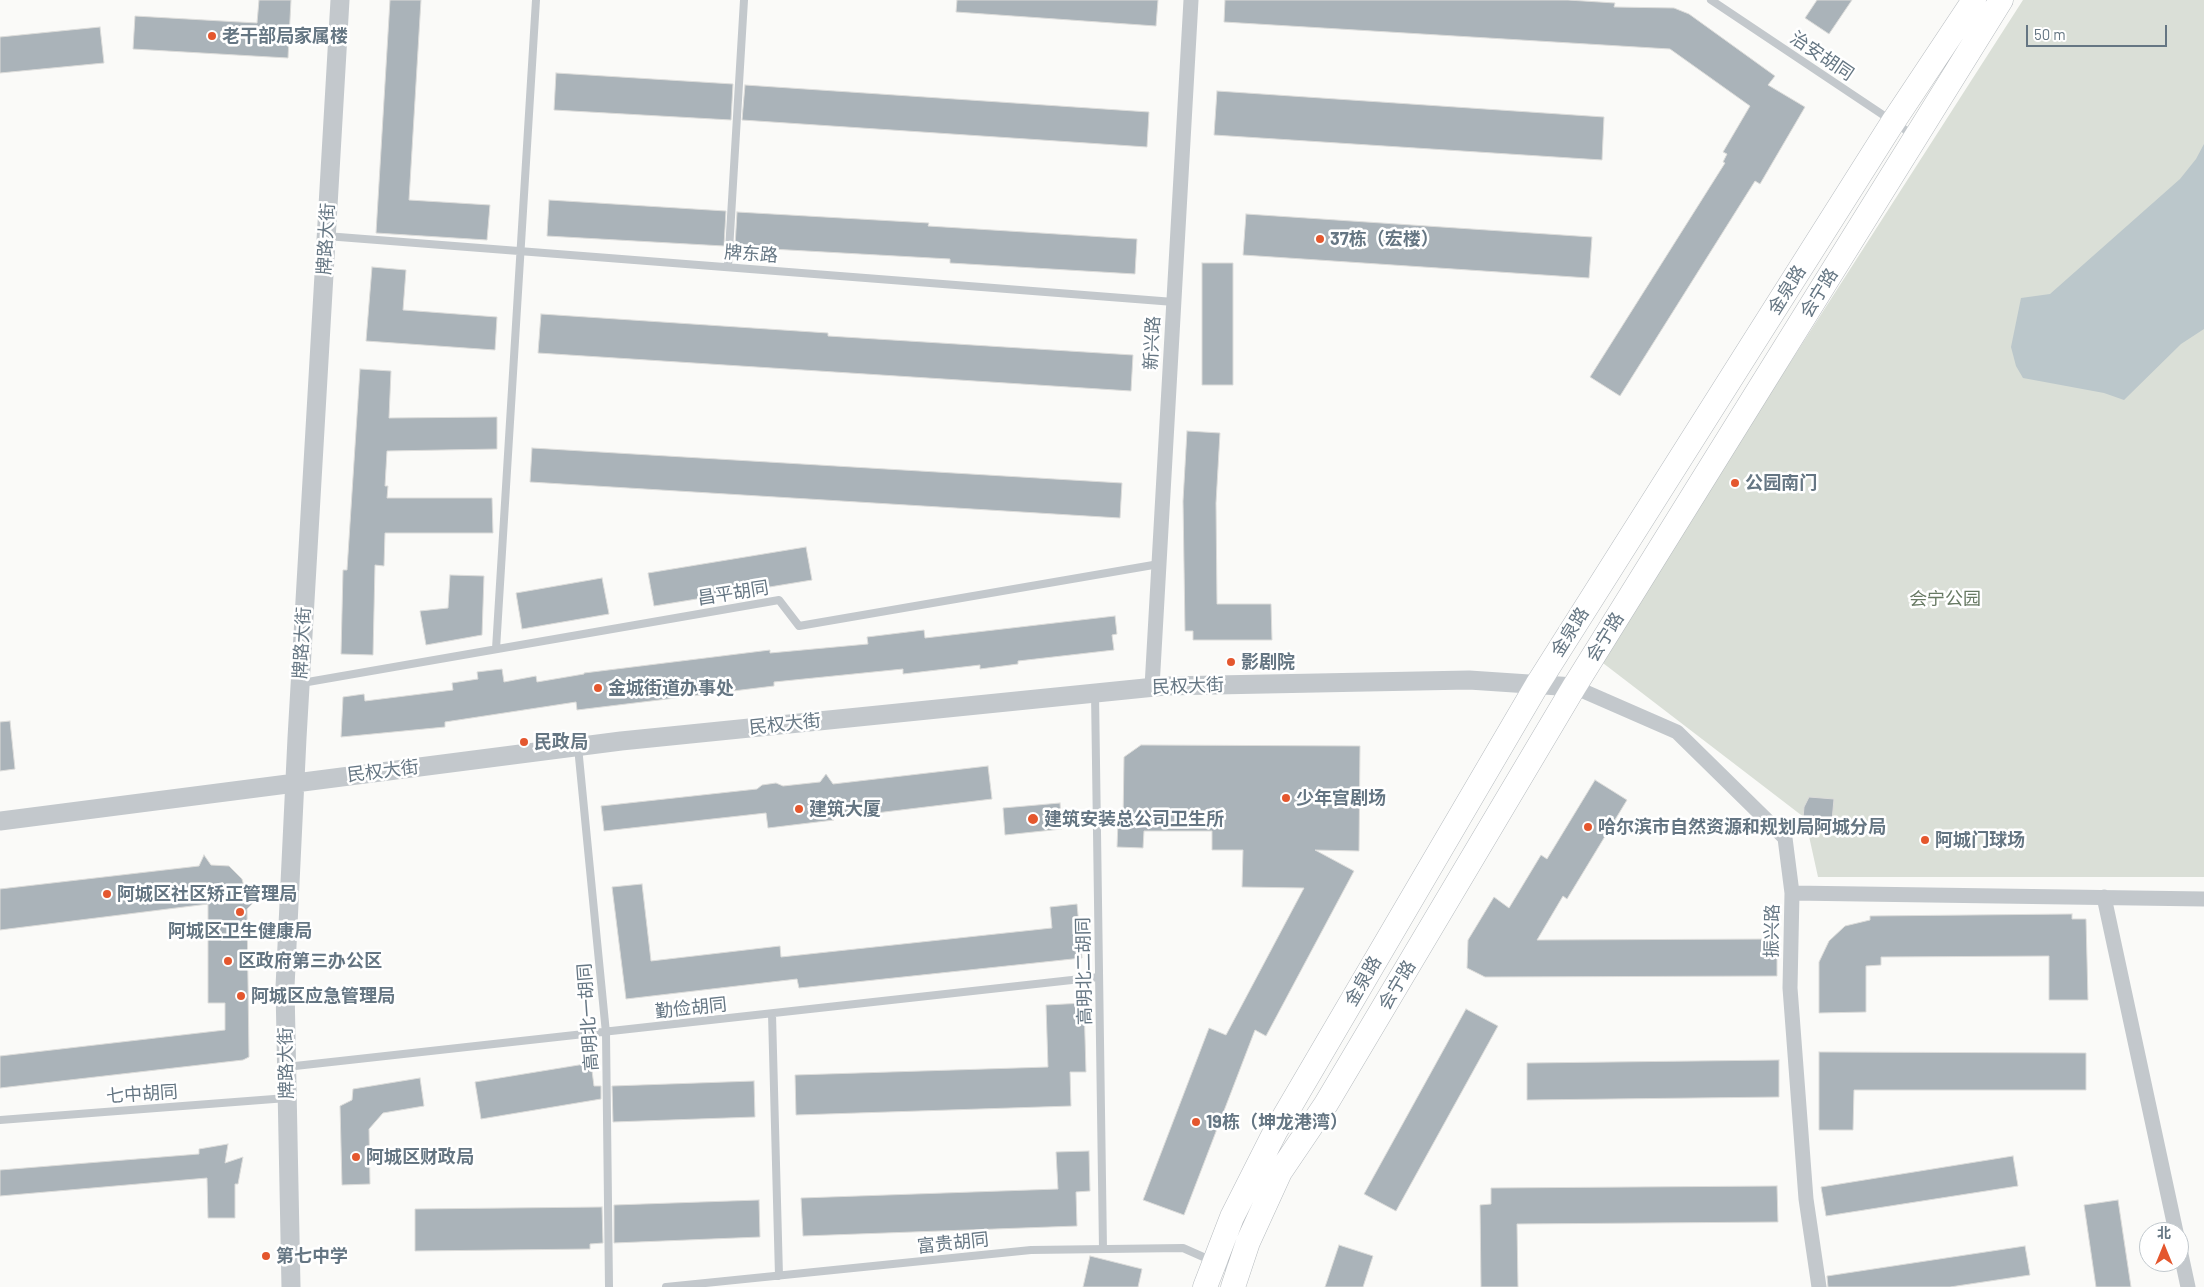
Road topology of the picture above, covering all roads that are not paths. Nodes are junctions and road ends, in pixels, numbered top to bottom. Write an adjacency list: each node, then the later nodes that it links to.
1 (340, 0): 10 (street, 牌路大街)
2 (536, 0): 11 (lane)
3 (744, 0): 12 (lane)
4 (1191, 0): 13 (street, 新兴路)
5 (1712, 0): 8 (lane, 治安胡同)
6 (1974, 0): 8 (main road, 金泉路)
7 (2001, 0): 9 (main road, 会宁路)
8 (1894, 122): 9 (lane, 治安胡同); 17 (main road, 金泉路)
9 (1916, 137): 19 (main road, 会宁路)
10 (326, 236): 11 (lane, 牌东路); 16 (street, 牌路大街)
11 (522, 252): 12 (lane, 牌东路); 15 (lane)
12 (728, 268): 13 (lane, 牌东路)
13 (1174, 302): 14 (street, 新兴路)
14 (1159, 564): 15 (lane, 昌平胡同); 18 (street, 新兴路)
15 (496, 649): 16 (lane, 昌平胡同)
16 (300, 683): 22 (street, 牌路大街)
17 (1537, 685): 18 (street, 民权大街); 19 (street, 民权大街); 35 (main road, 金泉路)
18 (1152, 687): 20 (street, 民权大街)
19 (1574, 687): 24 (street, 振兴路); 38 (main road, 会宁路)
20 (1094, 693): 21 (street, 民权大街); 27 (lane, 高明北二胡同)
21 (578, 747): 22 (street, 民权大街); 29 (lane, 高明北一胡同)
22 (294, 782): 23 (street, 民权大街); 30 (street, 牌路大街)
23 (0, 821)
24 (1792, 893): 25 (street); 43 (street, 振兴路)
25 (2104, 897): 26 (street); 33 (street)
26 (2204, 899)
27 (1099, 977): 28 (lane, 勤俭胡同); 34 (lane, 高明北二胡同)
28 (772, 1014): 29 (lane, 勤俭胡同); 37 (lane)
29 (606, 1033): 30 (lane, 勤俭胡同); 40 (lane, 高明北一胡同)
30 (286, 1067): 31 (street, 牌路大街)
31 (287, 1098): 32 (lane, 七中胡同); 39 (street, 牌路大街)
32 (0, 1120)
33 (2174, 1222)
34 (1103, 1249): 35 (lane, 富贵胡同); 37 (lane, 富贵胡同)
35 (1214, 1262): 38 (lane, 富贵胡同); 42 (main road, 金泉路)
36 (2185, 1272): 44 (street)
37 (778, 1276): 41 (lane, 富贵胡同)
38 (1236, 1280)
39 (291, 1287)
40 (609, 1287)
41 (666, 1287)
42 (1205, 1287)
43 (1819, 1287)
44 (2188, 1287)

